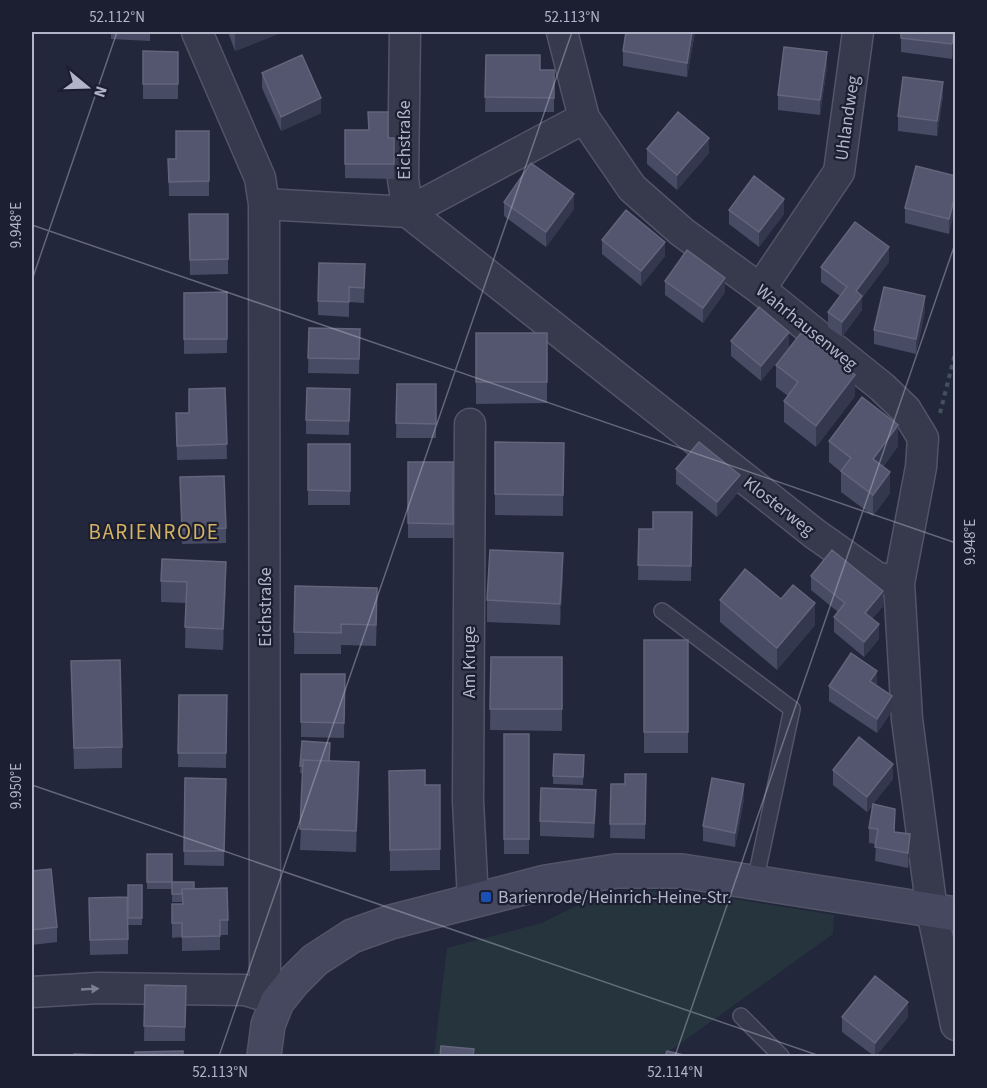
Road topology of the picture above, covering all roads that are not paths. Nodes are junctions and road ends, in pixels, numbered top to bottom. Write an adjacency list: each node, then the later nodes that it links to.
1 (197, 32): 6 (street, Eichstraße)
2 (405, 32): 7 (street, Eichstraße)
3 (562, 32): 5 (street, Wahrhausenweg)
4 (858, 32): 8 (street, Uhlandweg)
5 (584, 118): 7 (street); 8 (street, Wahrhausenweg)
6 (264, 204): 7 (street); 16 (street, Eichstraße)
7 (408, 212): 10 (street, Klosterweg)
8 (760, 289): 10 (street, Wahrhausenweg)
9 (470, 424): 13 (street, Am Kruge)
10 (898, 583): 14 (street)
11 (662, 611): 12 (lane)
12 (755, 882): 13 (street); 14 (street)
13 (473, 900): 16 (street)
14 (944, 912): 18 (street)
15 (32, 992): 16 (street, one-way to 16)
16 (271, 999): 19 (street)
17 (741, 1016): 20 (lane)
18 (956, 1025)
19 (264, 1056)
20 (781, 1056)

